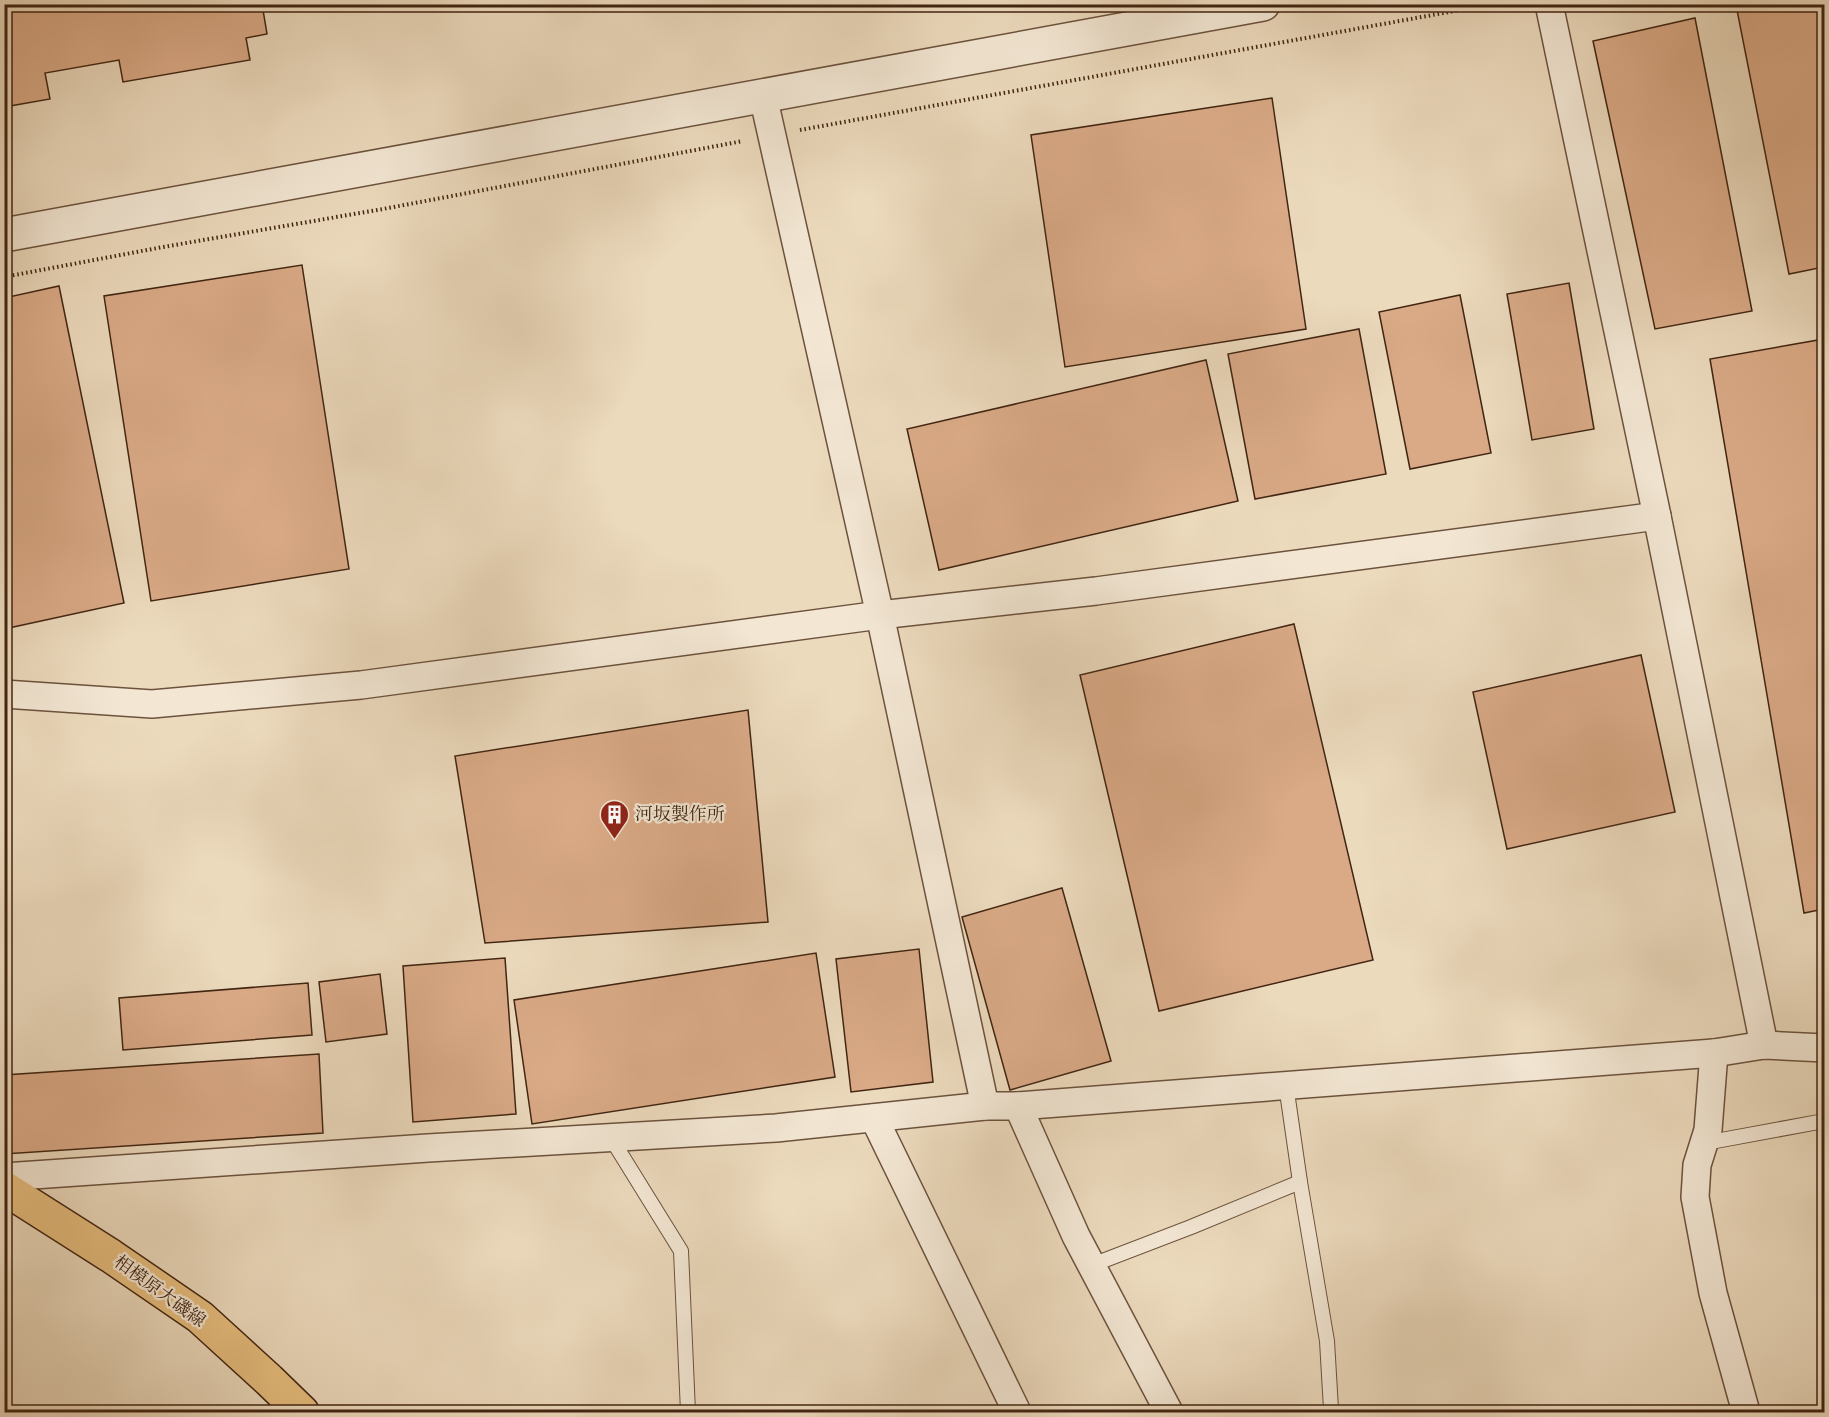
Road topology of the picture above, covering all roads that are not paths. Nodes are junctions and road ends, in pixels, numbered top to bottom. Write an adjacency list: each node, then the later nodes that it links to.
1 (1263, 4): 3 (street)
2 (1549, 4): 5 (street)
3 (763, 96): 4 (street); 6 (street)
4 (4, 235)
5 (1657, 516): 6 (street); 8 (street)
6 (880, 615): 7 (street); 12 (street)
7 (4, 694)
8 (1764, 1045): 9 (street); 10 (street)
9 (1824, 1048)
10 (1714, 1053): 11 (street); 17 (street)
11 (1287, 1085): 13 (street); 19 (lane)
12 (985, 1106): 13 (street); 14 (street)
13 (1018, 1106): 21 (street)
14 (874, 1118): 16 (street); 24 (street)
15 (1824, 1121): 17 (lane)
16 (611, 1138): 18 (street); 23 (lane)
17 (1705, 1143): 27 (street)
18 (4, 1177)
19 (1300, 1182): 21 (lane); 26 (lane)
20 (4, 1188): 22 (main road, 相模原大磯線)
21 (1092, 1265): 25 (street)
22 (302, 1413)
23 (688, 1413)
24 (1017, 1413)
25 (1169, 1413)
26 (1326, 1413)
27 (1746, 1413)

